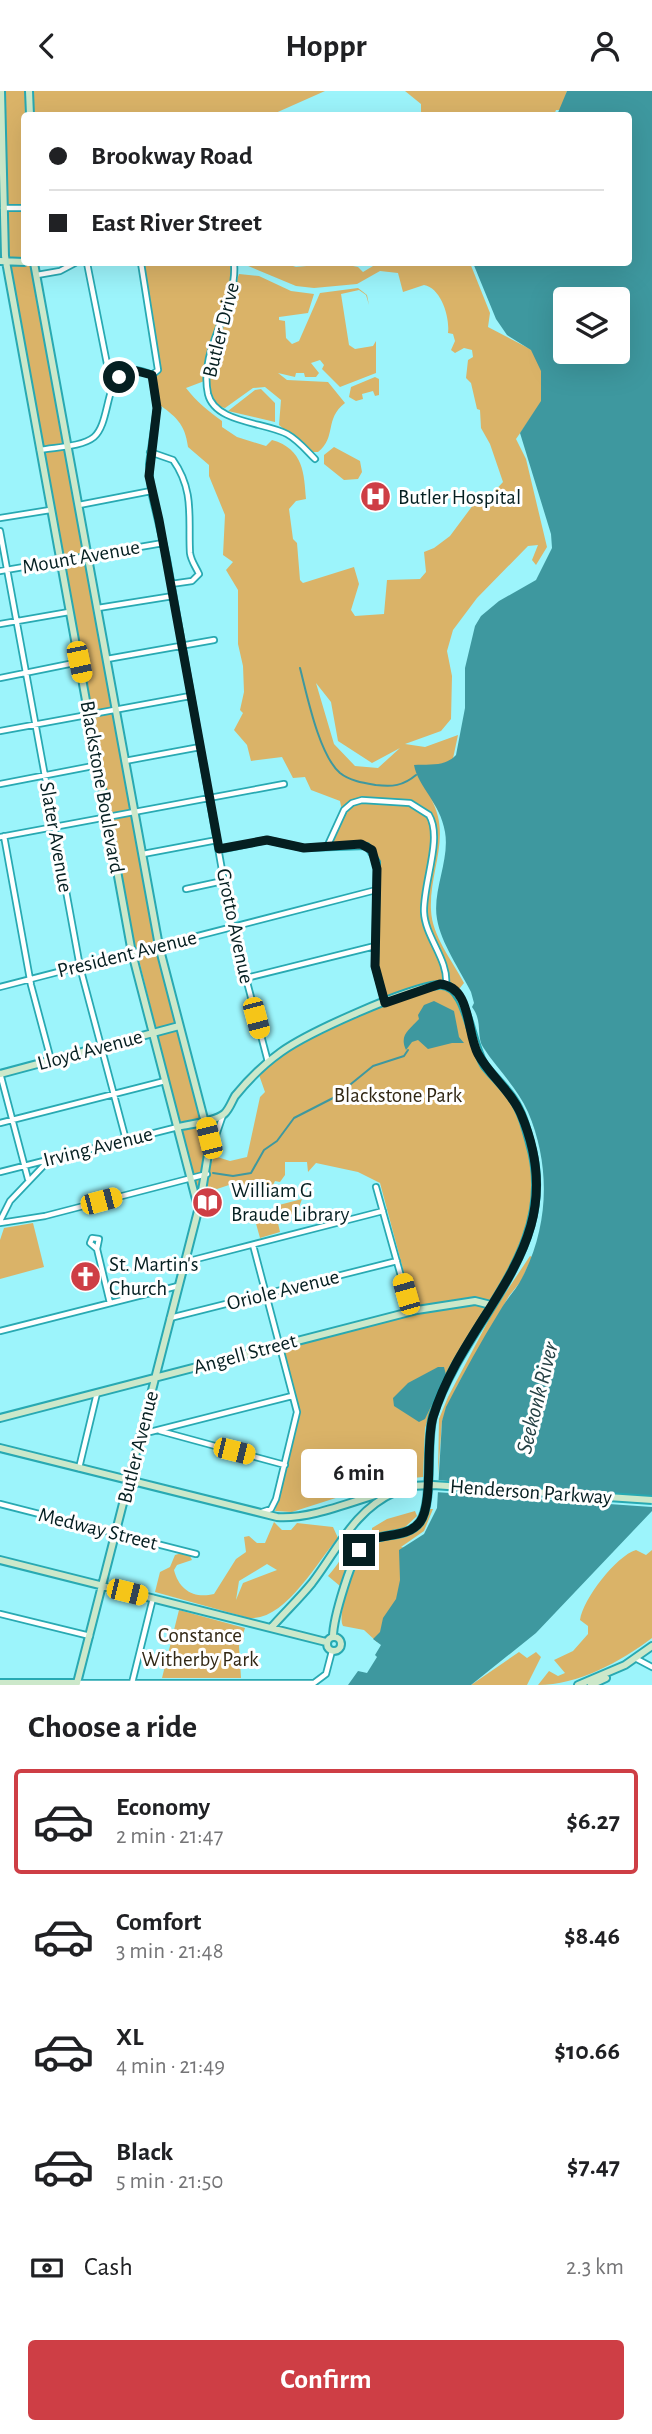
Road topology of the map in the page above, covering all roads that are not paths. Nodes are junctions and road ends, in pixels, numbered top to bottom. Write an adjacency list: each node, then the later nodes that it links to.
1 (1, 91): 4 (main road, Blackstone Boulevard)
2 (29, 91): 3 (main road)
3 (30, 112)
4 (4, 208): 5 (street); 6 (main road, Blackstone Boulevard)
5 (21, 208)
6 (3, 261): 7 (main road); 17 (main road, Blackstone Boulevard)
7 (21, 262)
8 (35, 266): 13 (main road, Blackstone Boulevard)
9 (69, 266): 13 (street)
10 (88, 266): 15 (street)
11 (142, 266): 14 (street)
12 (234, 266): 19 (street, Butler Drive)
13 (37, 275): 16 (main road, Blackstone Boulevard)
14 (152, 375): 15 (street); 18 (street, Grotto Avenue)
15 (114, 382): 16 (street)
16 (68, 445): 17 (street); 21 (main road, Blackstone Boulevard)
17 (40, 450): 22 (main road, Blackstone Boulevard)
18 (150, 452): 20 (street, Grotto Avenue); 30 (street)
19 (315, 459)
20 (151, 491): 21 (street); 25 (street, Grotto Avenue)
21 (79, 505): 26 (main road, Blackstone Boulevard)
22 (50, 510): 23 (street); 27 (main road, Blackstone Boulevard)
23 (0, 518)
24 (0, 531): 28 (street, Slater Avenue)
25 (163, 543): 26 (street, Mount Avenue); 30 (street, Grotto Avenue)
26 (88, 555): 27 (street, Mount Avenue); 32 (main road, Blackstone Boulevard)
27 (60, 561): 28 (street, Mount Avenue); 33 (main road, Blackstone Boulevard)
28 (8, 570): 29 (street, Mount Avenue); 34 (street, Slater Avenue)
29 (0, 571)
30 (171, 584): 31 (street, Grotto Avenue)
31 (173, 596): 32 (street); 37 (street, Grotto Avenue)
32 (98, 608): 38 (main road, Blackstone Boulevard)
33 (69, 612): 34 (street); 39 (main road, Blackstone Boulevard)
34 (16, 621): 35 (street); 40 (street, Slater Avenue)
35 (0, 624)
36 (214, 640): 37 (street)
37 (181, 645): 38 (street); 42 (street, Grotto Avenue)
38 (107, 659): 43 (main road, Blackstone Boulevard)
39 (79, 662): 40 (street); 44 (main road, Blackstone Boulevard)
40 (26, 673): 41 (street); 45 (street, Slater Avenue)
41 (0, 678)
42 (190, 696): 43 (street); 47 (street, Grotto Avenue)
43 (116, 709): 44 (street); 48 (main road, Blackstone Boulevard)
44 (89, 715): 45 (street); 49 (main road, Blackstone Boulevard)
45 (36, 724): 46 (street); 50 (street, Slater Avenue)
46 (0, 731)
47 (200, 747): 48 (street); 53 (street, Grotto Avenue)
48 (125, 761): 54 (main road, Blackstone Boulevard)
49 (98, 765): 50 (street); 55 (main road, Blackstone Boulevard)
50 (45, 775): 51 (street); 56 (street, Slater Avenue)
51 (0, 784)
52 (284, 785): 53 (street)
53 (210, 799): 54 (street); 58 (street, Grotto Avenue)
54 (135, 812): 55 (street); 61 (main road, Blackstone Boulevard)
55 (108, 817): 56 (street); 68 (main road, Blackstone Boulevard)
56 (54, 827): 57 (street); 69 (street, Slater Avenue)
57 (2, 837): 71 (street)
58 (217, 840): 60 (street, Grotto Avenue); 61 (street)
59 (327, 847): 60 (street); 64 (street); 72 (street)
60 (219, 849): 62 (street, Grotto Avenue)
61 (143, 855): 66 (main road, Blackstone Boulevard)
62 (223, 881): 63 (street); 65 (street, Grotto Avenue)
63 (186, 889)
64 (376, 890): 65 (street, President Avenue); 67 (street)
65 (233, 927): 66 (street, President Avenue); 70 (street, Grotto Avenue)
66 (159, 946): 68 (street, President Avenue); 75 (main road, Blackstone Boulevard)
67 (375, 946): 70 (street); 74 (street)
68 (132, 953): 69 (street, President Avenue); 76 (main road, Blackstone Boulevard)
69 (80, 967): 71 (street, President Avenue); 77 (street, Slater Avenue)
70 (246, 978): 79 (street, Grotto Avenue)
71 (30, 979): 73 (street, President Avenue); 78 (street)
72 (446, 985): 74 (main road); 107 (main road)
73 (0, 987)
74 (385, 1003): 79 (main road)
75 (179, 1026): 76 (main road, Lloyd Avenue); 85 (main road, Blackstone Boulevard)
76 (154, 1034): 77 (main road, Lloyd Avenue); 81 (main road, Blackstone Boulevard)
77 (101, 1048): 78 (main road, Lloyd Avenue); 82 (street, Slater Avenue)
78 (51, 1060): 80 (main road, Lloyd Avenue)
79 (268, 1062): 83 (main road)
80 (0, 1073): 84 (street)
81 (166, 1081): 82 (street); 87 (main road, Blackstone Boulevard)
82 (113, 1094): 84 (street); 88 (street, Slater Avenue)
83 (223, 1115): 85 (main road, Irving Avenue); 89 (street, Blackstone Boulevard)
84 (13, 1120): 86 (street); 91 (street)
85 (204, 1120): 87 (main road, Irving Avenue); 89 (main road, Blackstone Boulevard)
86 (0, 1123)
87 (178, 1127): 88 (street, Irving Avenue); 94 (main road, Blackstone Boulevard)
88 (126, 1140): 90 (street, Irving Avenue)
89 (211, 1150): 93 (main road, Blackstone Boulevard)
90 (50, 1159): 91 (street, Irving Avenue); 95 (street)
91 (24, 1166): 92 (street, Irving Avenue); 95 (street)
92 (0, 1172)
93 (206, 1174): 94 (street); 97 (main road, Blackstone Boulevard)
94 (191, 1178): 97 (main road, Blackstone Boulevard); 99 (street)
95 (27, 1179): 99 (street)
96 (376, 1187): 98 (street)
97 (198, 1210): 103 (main road, Butler Avenue)
98 (383, 1211): 100 (street); 102 (street)
99 (0, 1222)
100 (251, 1246): 103 (street); 105 (street)
101 (97, 1249): 106 (street)
102 (397, 1261): 105 (street, Oriole Avenue); 108 (street)
103 (185, 1262): 104 (main road, Butler Avenue)
104 (178, 1286): 106 (street); 109 (main road, Butler Avenue)
105 (266, 1295): 109 (street, Oriole Avenue); 111 (street)
106 (110, 1303): 110 (street)
107 (491, 1305): 108 (main road, Angell Street); 134 (main road)
108 (411, 1312): 111 (main road, Angell Street)
109 (170, 1318): 112 (main road, Butler Avenue)
110 (0, 1331)
111 (279, 1345): 112 (main road, Angell Street); 114 (street)
112 (155, 1378): 113 (main road, Angell Street); 117 (main road, Butler Avenue)
113 (97, 1393): 115 (main road, Angell Street); 120 (street)
114 (292, 1396): 116 (street); 119 (street)
115 (0, 1418)
116 (159, 1431): 117 (street); 119 (street)
117 (142, 1434): 121 (main road, Butler Avenue)
118 (0, 1448): 120 (main road, Henderson Parkway)
119 (285, 1465): 125 (street)
120 (79, 1468): 121 (main road, Henderson Parkway)
121 (129, 1480): 125 (main road, Henderson Parkway); 126 (main road, Butler Avenue)
122 (410, 1486): 123 (main road, Henderson Parkway, bridge); 125 (main road, Henderson Parkway); 132 (main road, Henderson Parkway)
123 (652, 1500)
124 (0, 1504): 126 (street, Medway Street)
125 (257, 1513)
126 (116, 1533): 127 (street, Medway Street); 129 (main road, Butler Avenue)
127 (196, 1554)
128 (0, 1560): 129 (main road)
129 (103, 1585): 130 (main road); 133 (main road, Butler Avenue)
130 (153, 1598): 132 (main road); 143 (street)
131 (0, 1614): 133 (street)
132 (271, 1628): 135 (main road)
133 (90, 1636): 142 (main road, Butler Avenue)
134 (333, 1637): 135 (main road); 137 (main road)
135 (327, 1642): 137 (main road)
136 (652, 1646): 138 (main road)
137 (332, 1651): 143 (street)
138 (635, 1658): 139 (street); 140 (main road)
139 (652, 1667)
140 (618, 1668): 144 (main road); 145 (main road)
141 (0, 1683): 142 (main road)
142 (77, 1683): 143 (street)
143 (132, 1683)
144 (598, 1683): 146 (main road)
145 (579, 1685)
146 (591, 1685)

